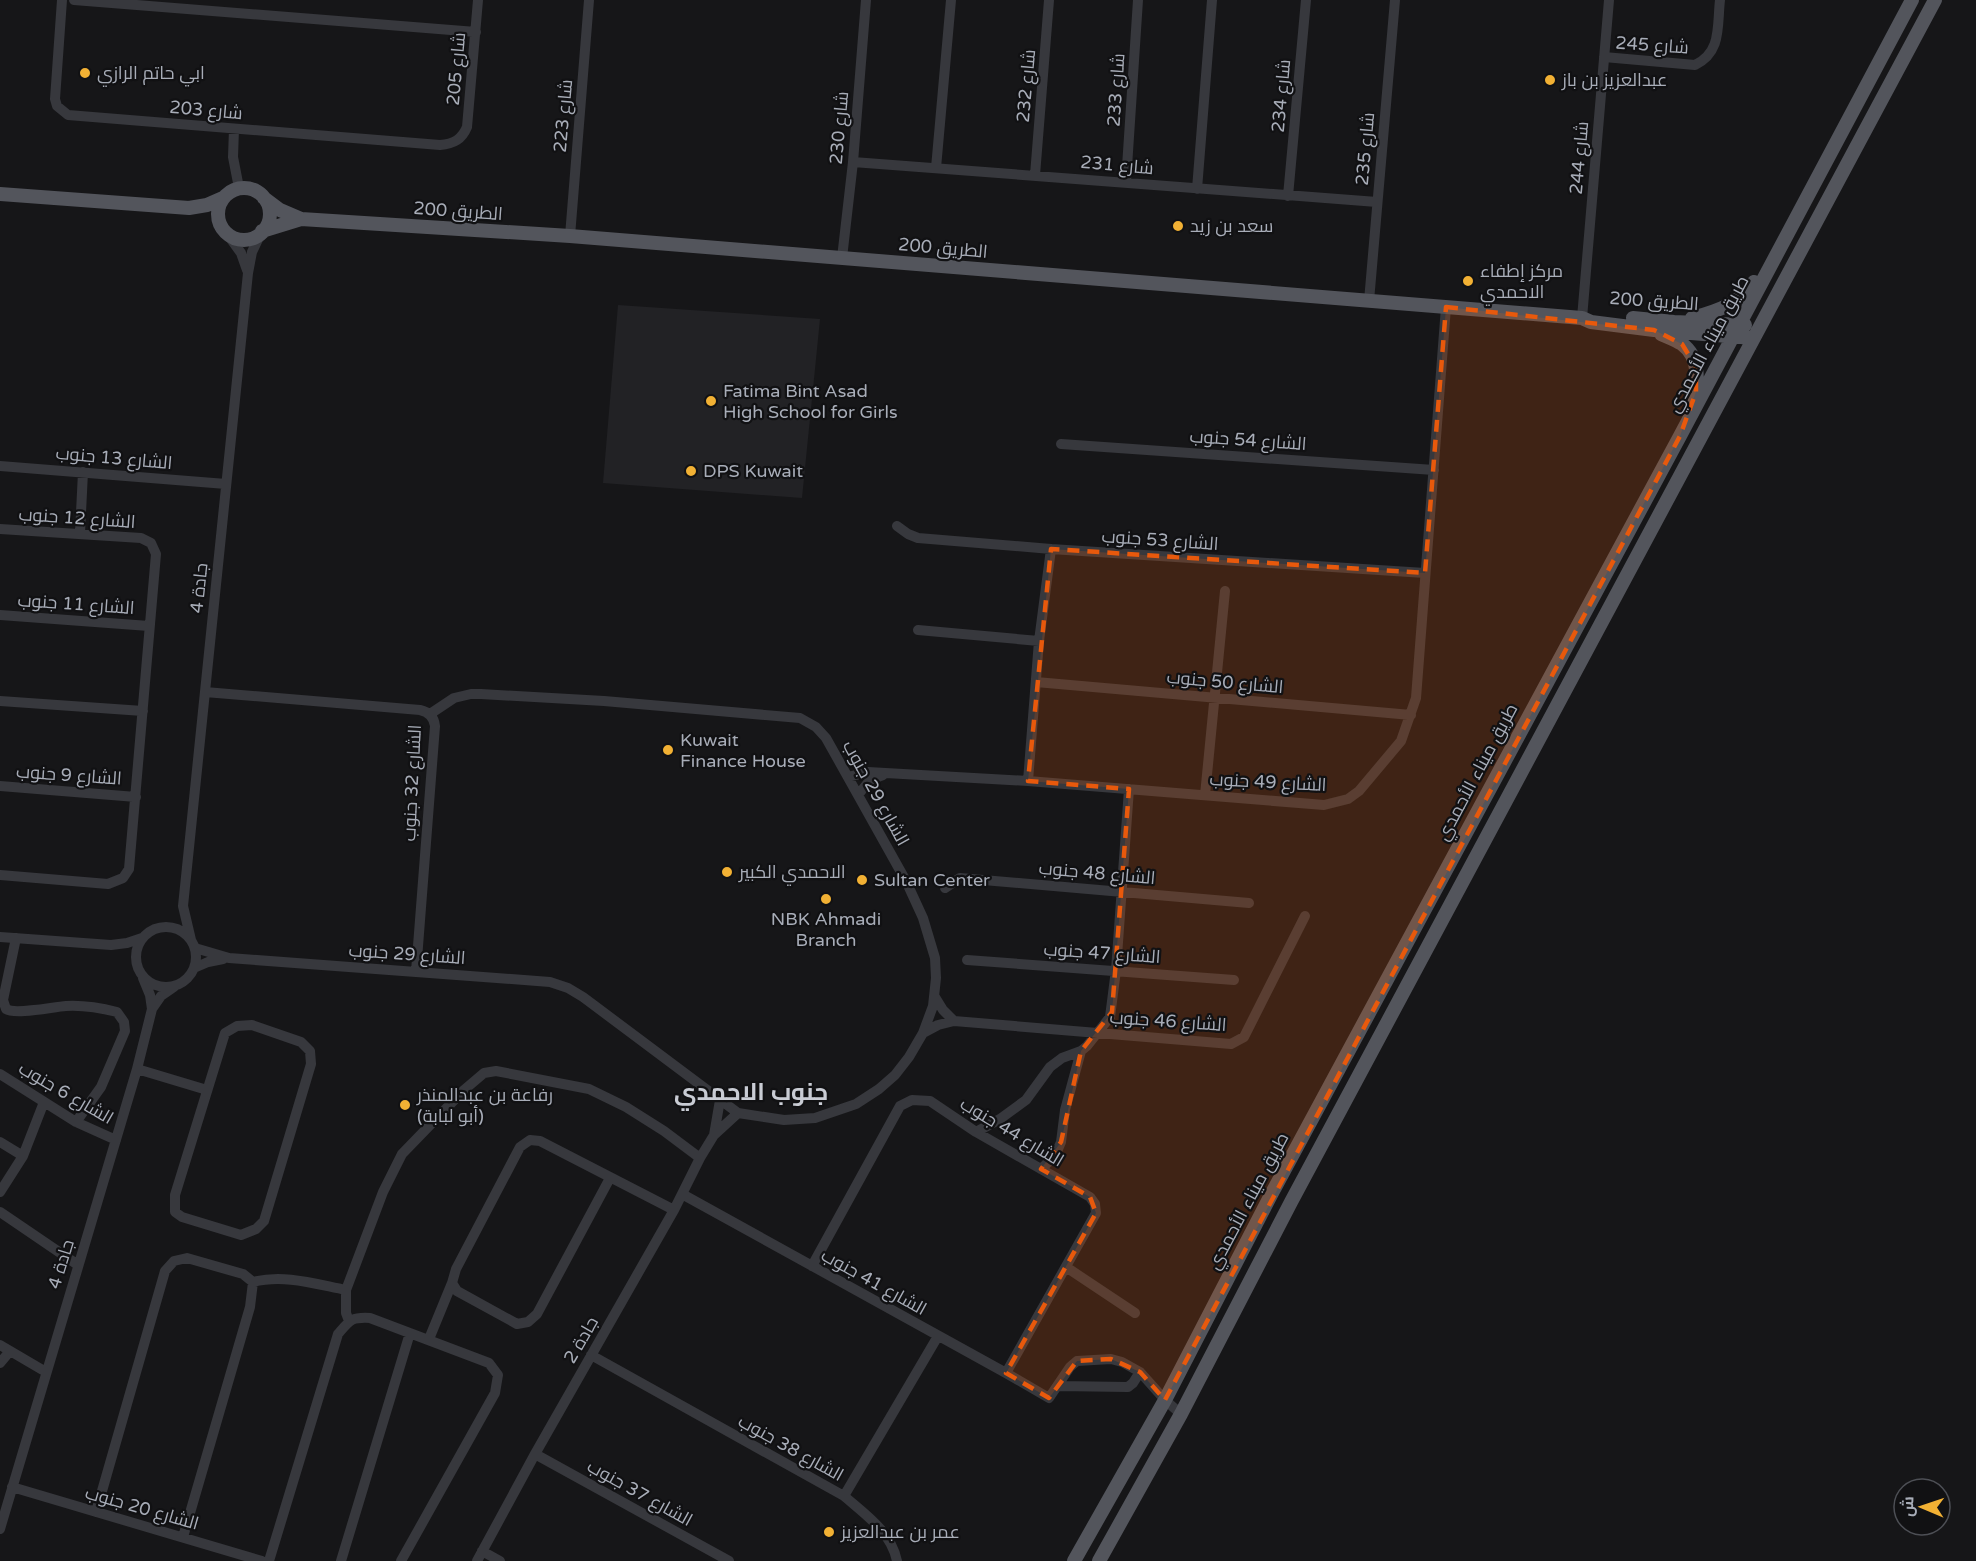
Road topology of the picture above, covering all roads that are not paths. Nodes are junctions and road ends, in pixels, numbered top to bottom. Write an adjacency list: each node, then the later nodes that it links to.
1 (62, 0): 18 (street, شارع 203)
2 (74, 0): 16 (street)
3 (478, 0): 16 (street, شارع 205)
4 (589, 0): 35 (street, شارع 223)
5 (866, 0): 20 (street, شارع 230)
6 (951, 0): 21 (street)
7 (1049, 0): 22 (street, شارع 232)
8 (1138, 0): 23 (street, شارع 233)
9 (1212, 0): 25 (street)
10 (1306, 0): 28 (street, شارع 234)
11 (1395, 0): 30 (street, شارع 235)
12 (1609, 0): 17 (street, شارع 244)
13 (1720, 0): 17 (street, شارع 245)
14 (1912, 0): 36 (main road, طريق ميناء الأحمدي)
15 (1935, 0): 45 (main road, طريق ميناء الأحمدي)
16 (476, 32): 19 (street, شارع 205)
17 (1604, 57): 41 (street, شارع 244)
18 (234, 129): 19 (street, شارع 203); 24 (street)
19 (460, 139)
20 (853, 162): 21 (street, شارع 231); 37 (street, شارع 230)
21 (936, 168): 22 (street, شارع 231)
22 (1035, 176): 23 (street, شارع 231)
23 (1126, 182): 25 (street, شارع 231)
24 (239, 188): 27 (main road); 29 (main road)
25 (1197, 189): 28 (street, شارع 231)
26 (0, 194): 31 (main road)
27 (262, 196): 32 (main road, الطريق 200); 34 (main road)
28 (1288, 196): 30 (street, شارع 231)
29 (223, 198): 31 (main road); 33 (main road)
30 (1377, 202): 39 (street, شارع 235)
31 (189, 208): 33 (main road)
32 (301, 219): 34 (main road, الطريق 200); 35 (main road, الطريق 200)
33 (225, 230): 34 (main road); 38 (street, جادة 4)
34 (262, 232): 38 (street, جادة 4)
35 (570, 236): 37 (main road, الطريق 200)
36 (1784, 238): 42 (main road); 44 (main road, طريق ميناء الأحمدي)
37 (842, 258): 39 (main road, الطريق 200)
38 (248, 273): 51 (street, جادة 4)
39 (1369, 301): 40 (main road, الطريق 200)
40 (1446, 307): 41 (main road, الطريق 200); 49 (street, الشارع 49 جنوب)
41 (1582, 318): 42 (main road, الطريق 200); 43 (main road, الطريق 200)
42 (1674, 322): 44 (main road, الطريق 200)
43 (1654, 330): 44 (main road, الطريق 200); 46 (main road)
44 (1735, 330): 45 (main road, الطريق 200); 46 (main road, طريق ميناء الأحمدي)
45 (1756, 332): 142 (main road, طريق ميناء الأحمدي)
46 (1680, 436): 141 (main road, طريق ميناء الأحمدي)
47 (1061, 444): 49 (street, الشارع 54 جنوب)
48 (0, 466): 50 (street, الشارع 13 جنوب)
49 (1434, 470): 56 (street, الشارع 49 جنوب)
50 (83, 472): 51 (street, الشارع 13 جنوب); 54 (street)
51 (226, 484): 63 (street, جادة 4)
52 (897, 526): 55 (street, الشارع 53 جنوب)
53 (0, 529): 54 (street, الشارع 12 جنوب)
54 (80, 533): 59 (street, الشارع 12 جنوب)
55 (1051, 549): 56 (street, الشارع 53 جنوب); 61 (street)
56 (1425, 573): 68 (street, الشارع 49 جنوب)
57 (1225, 591): 64 (street)
58 (0, 615): 59 (street, الشارع 11 جنوب)
59 (149, 626): 66 (street)
60 (918, 630): 61 (street)
61 (1039, 641): 62 (street)
62 (1036, 682): 64 (street, الشارع 50 جنوب); 71 (street)
63 (205, 692): 67 (street, الشارع 32 جنوب); 81 (street, جادة 4)
64 (1214, 698): 68 (street, الشارع 50 جنوب); 75 (street)
65 (0, 701): 66 (street)
66 (143, 711): 76 (street)
67 (430, 714): 70 (street, الشارع 29 جنوب); 94 (street, الشارع 32 جنوب)
68 (1411, 715): 75 (street, الشارع 49 جنوب)
69 (886, 774): 70 (street, الشارع 49 جنوب); 71 (street, الشارع 49 جنوب); 74 (street)
70 (848, 777): 74 (street, الشارع 29 جنوب)
71 (1028, 781): 73 (street, الشارع 49 جنوب)
72 (0, 786): 76 (street, الشارع 9 جنوب)
73 (1129, 789): 75 (street, الشارع 49 جنوب); 79 (street)
74 (856, 791): 98 (street, الشارع 29 جنوب)
75 (1205, 795)
76 (136, 796): 77 (street)
77 (0, 875)
78 (945, 888): 79 (street, الشارع 48 جنوب)
79 (1122, 892): 80 (street, الشارع 48 جنوب); 93 (street)
80 (1249, 903)
81 (183, 906): 83 (street); 87 (street, جادة 4)
82 (1305, 915): 102 (street, الشارع 46 جنوب)
83 (166, 927): 86 (street); 87 (street)
84 (0, 937): 85 (street)
85 (16, 938): 88 (street); 110 (street)
86 (142, 938): 88 (street); 90 (street)
87 (193, 944): 89 (street, الشارع 29 جنوب); 92 (street)
88 (111, 945): 90 (street)
89 (229, 957): 92 (street, الشارع 29 جنوب); 94 (street, الشارع 29 جنوب)
90 (135, 960): 95 (street)
91 (967, 960): 93 (street, الشارع 47 جنوب)
92 (194, 969): 97 (street)
93 (1116, 970): 96 (street, الشارع 47 جنوب); 102 (street)
94 (417, 972): 107 (street, الشارع 29 جنوب)
95 (143, 978): 97 (street); 99 (street, جادة 4)
96 (1234, 980)
97 (174, 987): 99 (street)
98 (935, 997): 100 (street); 101 (street, الشارع 29 جنوب)
99 (152, 1009): 104 (street, جادة 4)
100 (954, 1021): 101 (street, الشارع 46 جنوب); 102 (street, الشارع 46 جنوب)
101 (923, 1033): 109 (street, الشارع 29 جنوب)
102 (1098, 1033): 103 (street)
103 (1081, 1051): 111 (street); 117 (street)
104 (137, 1069): 106 (street); 113 (street, جادة 4)
105 (0, 1074): 108 (street, الشارع 6 جنوب)
106 (207, 1090): 106 (street)
107 (720, 1100): 109 (street, الشارع 29 جنوب); 112 (street, جادة 2)
108 (44, 1101): 110 (street, الشارع 6 جنوب); 115 (street)
109 (738, 1113): 112 (street, جادة 2)
110 (76, 1122): 113 (street, الشارع 6 جنوب)
111 (976, 1132): 117 (street, الشارع 44 جنوب); 124 (street, الشارع 44 جنوب)
112 (714, 1136): 116 (street, جادة 2)
113 (116, 1140): 123 (street, جادة 4)
114 (0, 1142): 115 (street)
115 (23, 1156): 119 (street)
116 (700, 1158): 120 (street, جادة 2); 128 (street)
117 (1041, 1169): 125 (street, الشارع 44 جنوب)
118 (610, 1178): 121 (street); 127 (street); 127 (street)
119 (0, 1192)
120 (682, 1194): 121 (street, جادة 2); 124 (street, الشارع 41 جنوب)
121 (674, 1210): 135 (street, جادة 2)
122 (0, 1212): 123 (street)
123 (78, 1265): 137 (street, جادة 4)
124 (812, 1266): 132 (street, الشارع 41 جنوب)
125 (1066, 1267): 129 (street); 138 (street, الشارع 44 جنوب)
126 (253, 1282): 128 (street); 147 (street); 149 (street)
127 (452, 1283): 133 (street)
128 (346, 1290): 130 (street)
129 (1135, 1313)
130 (349, 1321): 131 (street); 152 (street)
131 (410, 1333): 133 (street); 153 (street)
132 (938, 1336): 138 (street, الشارع 41 جنوب); 145 (street, الشارع 38 جنوب)
133 (429, 1339): 154 (street)
134 (5, 1348): 136 (street); 137 (street)
135 (591, 1355): 143 (street, جادة 2); 145 (street, الشارع 38 جنوب)
136 (0, 1363)
137 (46, 1372): 144 (street, جادة 4)
138 (1006, 1372): 140 (street, الشارع 41 جنوب)
139 (1140, 1372): 140 (street); 140 (street); 141 (street)
140 (1058, 1386)
141 (1165, 1400): 142 (street); 158 (main road, طريق ميناء الأحمدي)
142 (1181, 1414): 159 (main road, طريق ميناء الأحمدي)
143 (535, 1454): 150 (street, جادة 2); 156 (street, الشارع 37 جنوب)
144 (12, 1487): 146 (street, جادة 4); 147 (street, الشارع 20 جنوب)
145 (844, 1496): 157 (street)
146 (3, 1504): 148 (street, جادة 4)
147 (96, 1512): 149 (street, الشارع 20 جنوب)
148 (0, 1529)
149 (183, 1538): 151 (street, الشارع 20 جنوب)
150 (480, 1556): 155 (street)
151 (262, 1561)
152 (269, 1561)
153 (341, 1561)
154 (401, 1561)
155 (500, 1561)
156 (729, 1561)
157 (897, 1561)
158 (1074, 1561)
159 (1099, 1561)

